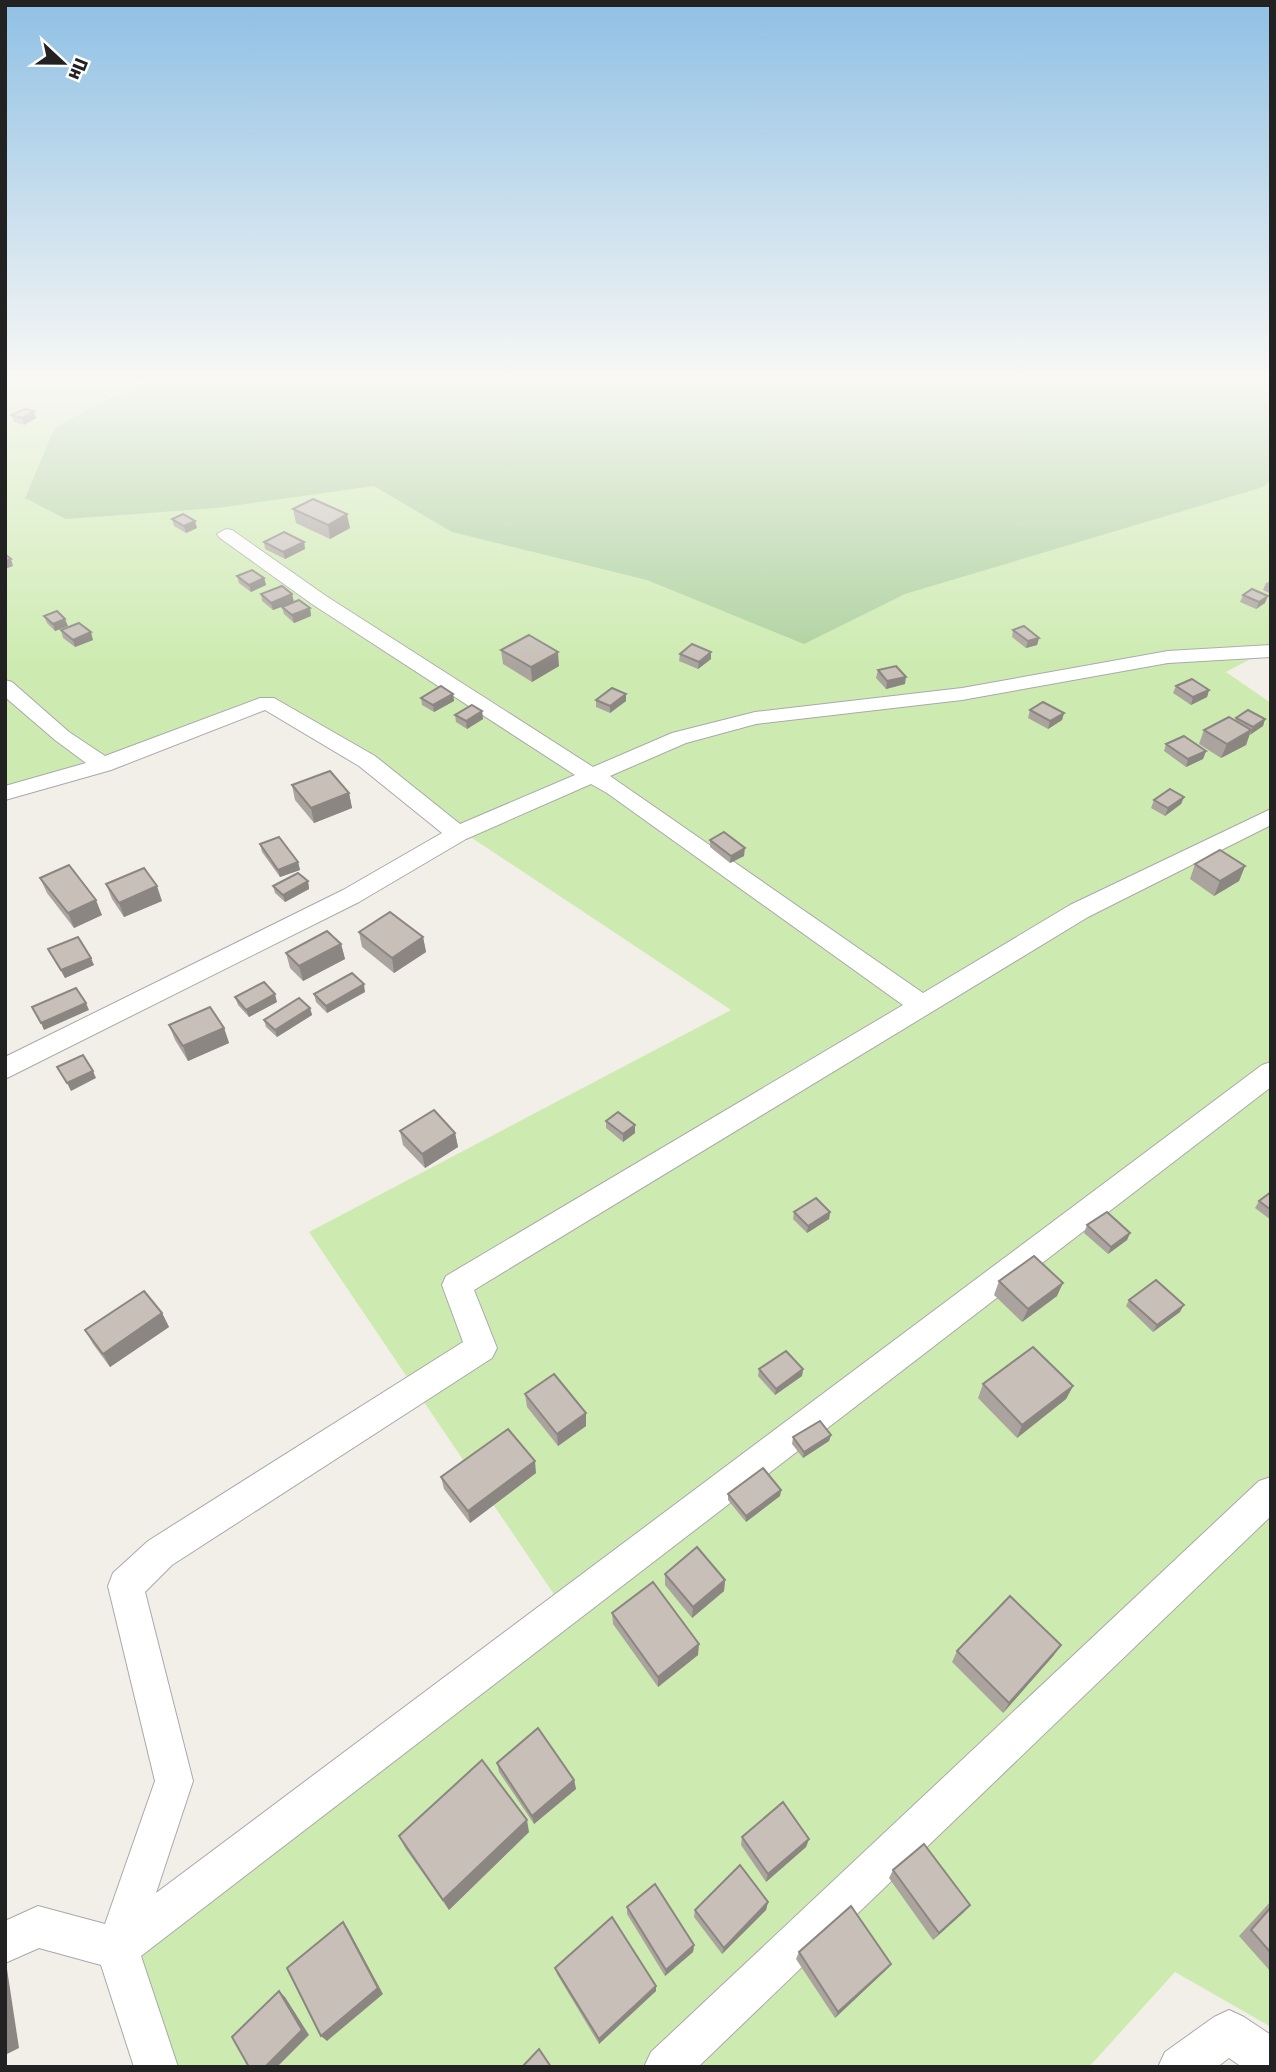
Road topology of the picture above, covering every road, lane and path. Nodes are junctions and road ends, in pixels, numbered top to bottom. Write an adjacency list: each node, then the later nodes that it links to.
1 (226, 534): 5 (street)
2 (1271, 651): 5 (street)
3 (5, 686): 4 (street)
4 (103, 765): 6 (street); 8 (street)
5 (592, 776): 8 (street); 9 (street)
6 (5, 793)
7 (1271, 816): 9 (street)
8 (458, 834): 10 (street)
9 (922, 1005): 14 (street)
10 (5, 1069)
11 (1271, 1072): 14 (street)
12 (1271, 1493): 17 (street)
13 (5, 1942): 14 (street)
14 (117, 1948): 16 (street)
15 (1271, 2061): 18 (street)
16 (156, 2067)
17 (666, 2067)
18 (1180, 2067)

